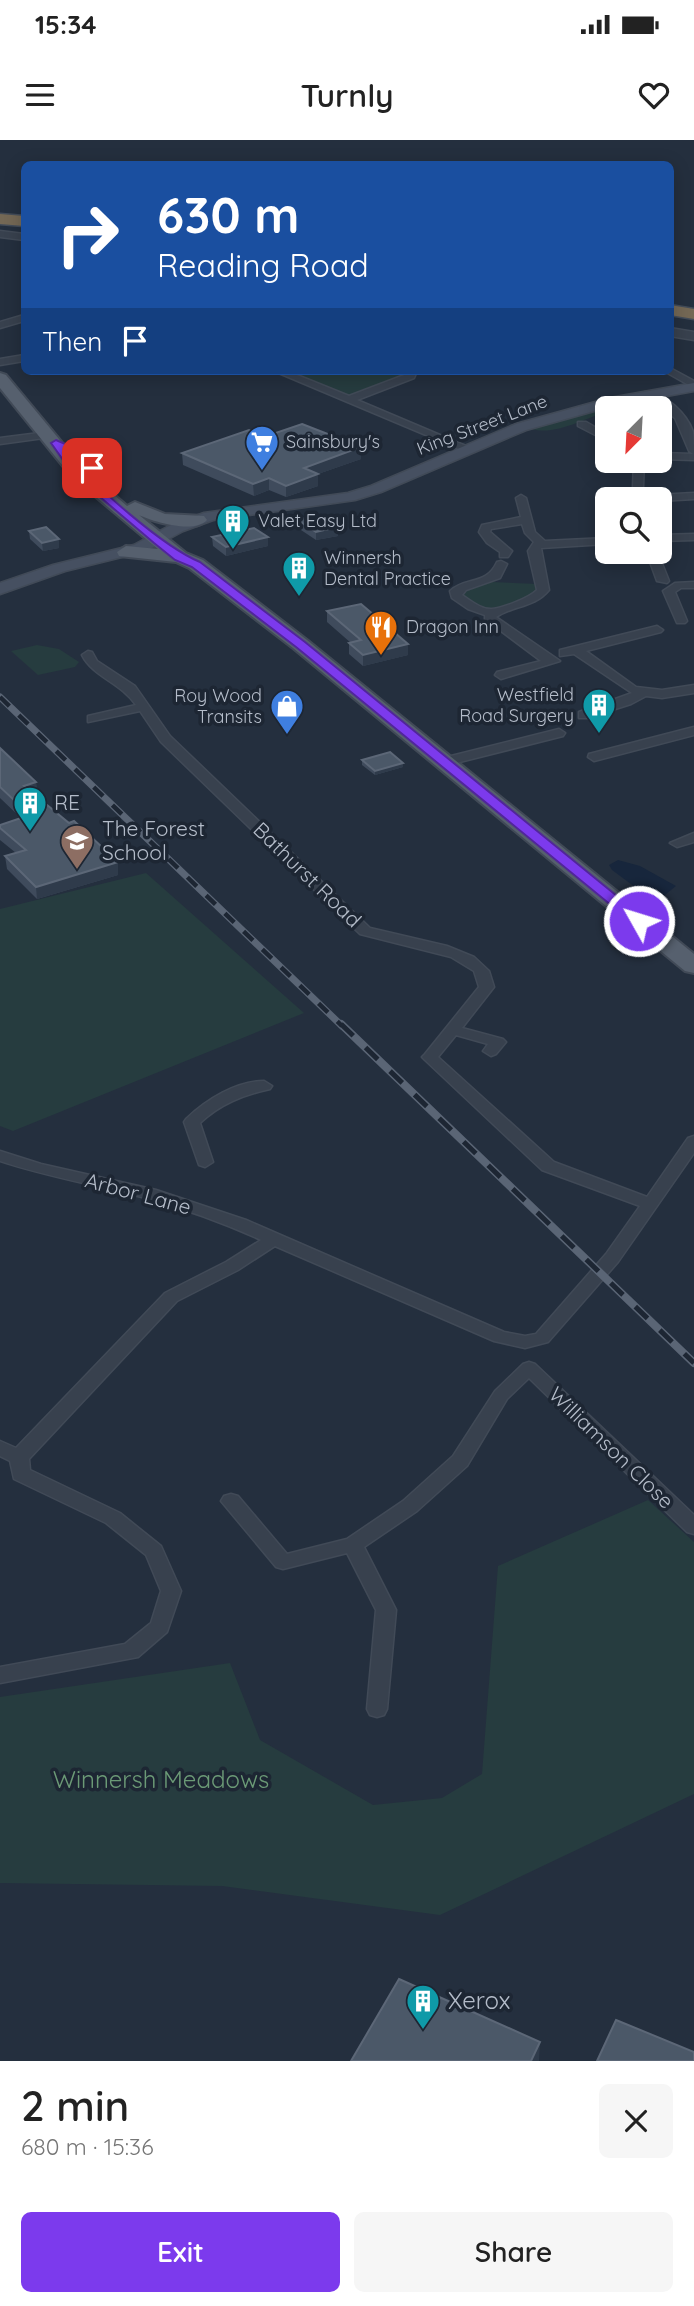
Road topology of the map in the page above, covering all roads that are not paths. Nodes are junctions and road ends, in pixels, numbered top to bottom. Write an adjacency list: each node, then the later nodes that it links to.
1 (0, 212): 2 (highway)
2 (21, 214)
3 (0, 219): 4 (highway)
4 (21, 221)
5 (0, 234): 6 (street)
6 (21, 237)
7 (674, 302): 8 (highway)
8 (694, 305)
9 (674, 311): 10 (highway)
10 (694, 314)
11 (21, 319): 12 (street)
12 (0, 325)
13 (674, 333): 14 (street)
14 (694, 336)
15 (21, 358): 16 (street)
16 (0, 362)
17 (674, 369): 21 (street)
18 (293, 375): 23 (street)
19 (411, 375): 23 (street)
20 (0, 378): 27 (main road)
21 (694, 386): 22 (main road, King Street Lane)
22 (648, 394): 25 (street); 29 (main road, King Street Lane)
23 (348, 400): 29 (street)
24 (582, 424): 26 (street)
25 (691, 430): 30 (street)
26 (595, 431)
27 (52, 439): 28 (street); 37 (main road); 41 (main road)
28 (0, 441)
29 (468, 449): 36 (main road, King Street Lane)
30 (694, 451)
31 (672, 456): 32 (street)
32 (694, 457)
33 (672, 495): 34 (street)
34 (694, 496)
35 (521, 498): 39 (street)
36 (288, 505): 38 (main road, King Street Lane); 41 (main road, King Street Lane)
37 (135, 507): 38 (main road); 41 (main road)
38 (198, 520): 41 (main road, King Street Lane)
39 (528, 520): 44 (street); 47 (street)
40 (694, 537): 42 (street)
41 (166, 538): 46 (main road); 48 (main road)
42 (672, 538)
43 (595, 542): 44 (street)
44 (542, 544): 55 (street)
45 (522, 551): 47 (street)
46 (126, 552): 48 (main road); 54 (main road)
47 (504, 557): 50 (street)
48 (188, 561): 70 (main road)
49 (656, 564): 51 (street)
50 (495, 578): 52 (street); 55 (street)
51 (663, 580)
52 (512, 581)
53 (694, 584): 56 (street)
54 (0, 589)
55 (492, 613): 60 (street)
56 (681, 621)
57 (657, 630): 58 (street)
58 (568, 654): 60 (street); 63 (street)
59 (88, 655): 64 (street, Bathurst Road)
60 (550, 662): 61 (street)
61 (502, 675)
62 (694, 689): 63 (street)
63 (642, 693): 65 (street)
64 (143, 707): 66 (street); 74 (street, Bathurst Road)
65 (583, 715)
66 (92, 719)
67 (694, 731): 69 (street)
68 (559, 733): 70 (street)
69 (594, 757)
70 (444, 762): 73 (main road)
71 (694, 837): 72 (street)
72 (677, 842)
73 (694, 966)
74 (453, 1030): 75 (street); 80 (street, Bathurst Road)
75 (498, 1042)
76 (264, 1086): 79 (street)
77 (694, 1141): 80 (street)
78 (0, 1156): 81 (street, Arbor Lane)
79 (205, 1162)
80 (651, 1204): 82 (street)
81 (274, 1239): 82 (street, Arbor Lane); 85 (street)
82 (525, 1342): 83 (street)
83 (529, 1368): 87 (street, Williamson Close); 88 (street)
84 (0, 1448): 85 (street)
85 (19, 1457): 89 (street)
86 (231, 1500): 88 (street)
87 (694, 1527)
88 (354, 1545): 90 (street)
89 (0, 1675)
90 (377, 1709)

